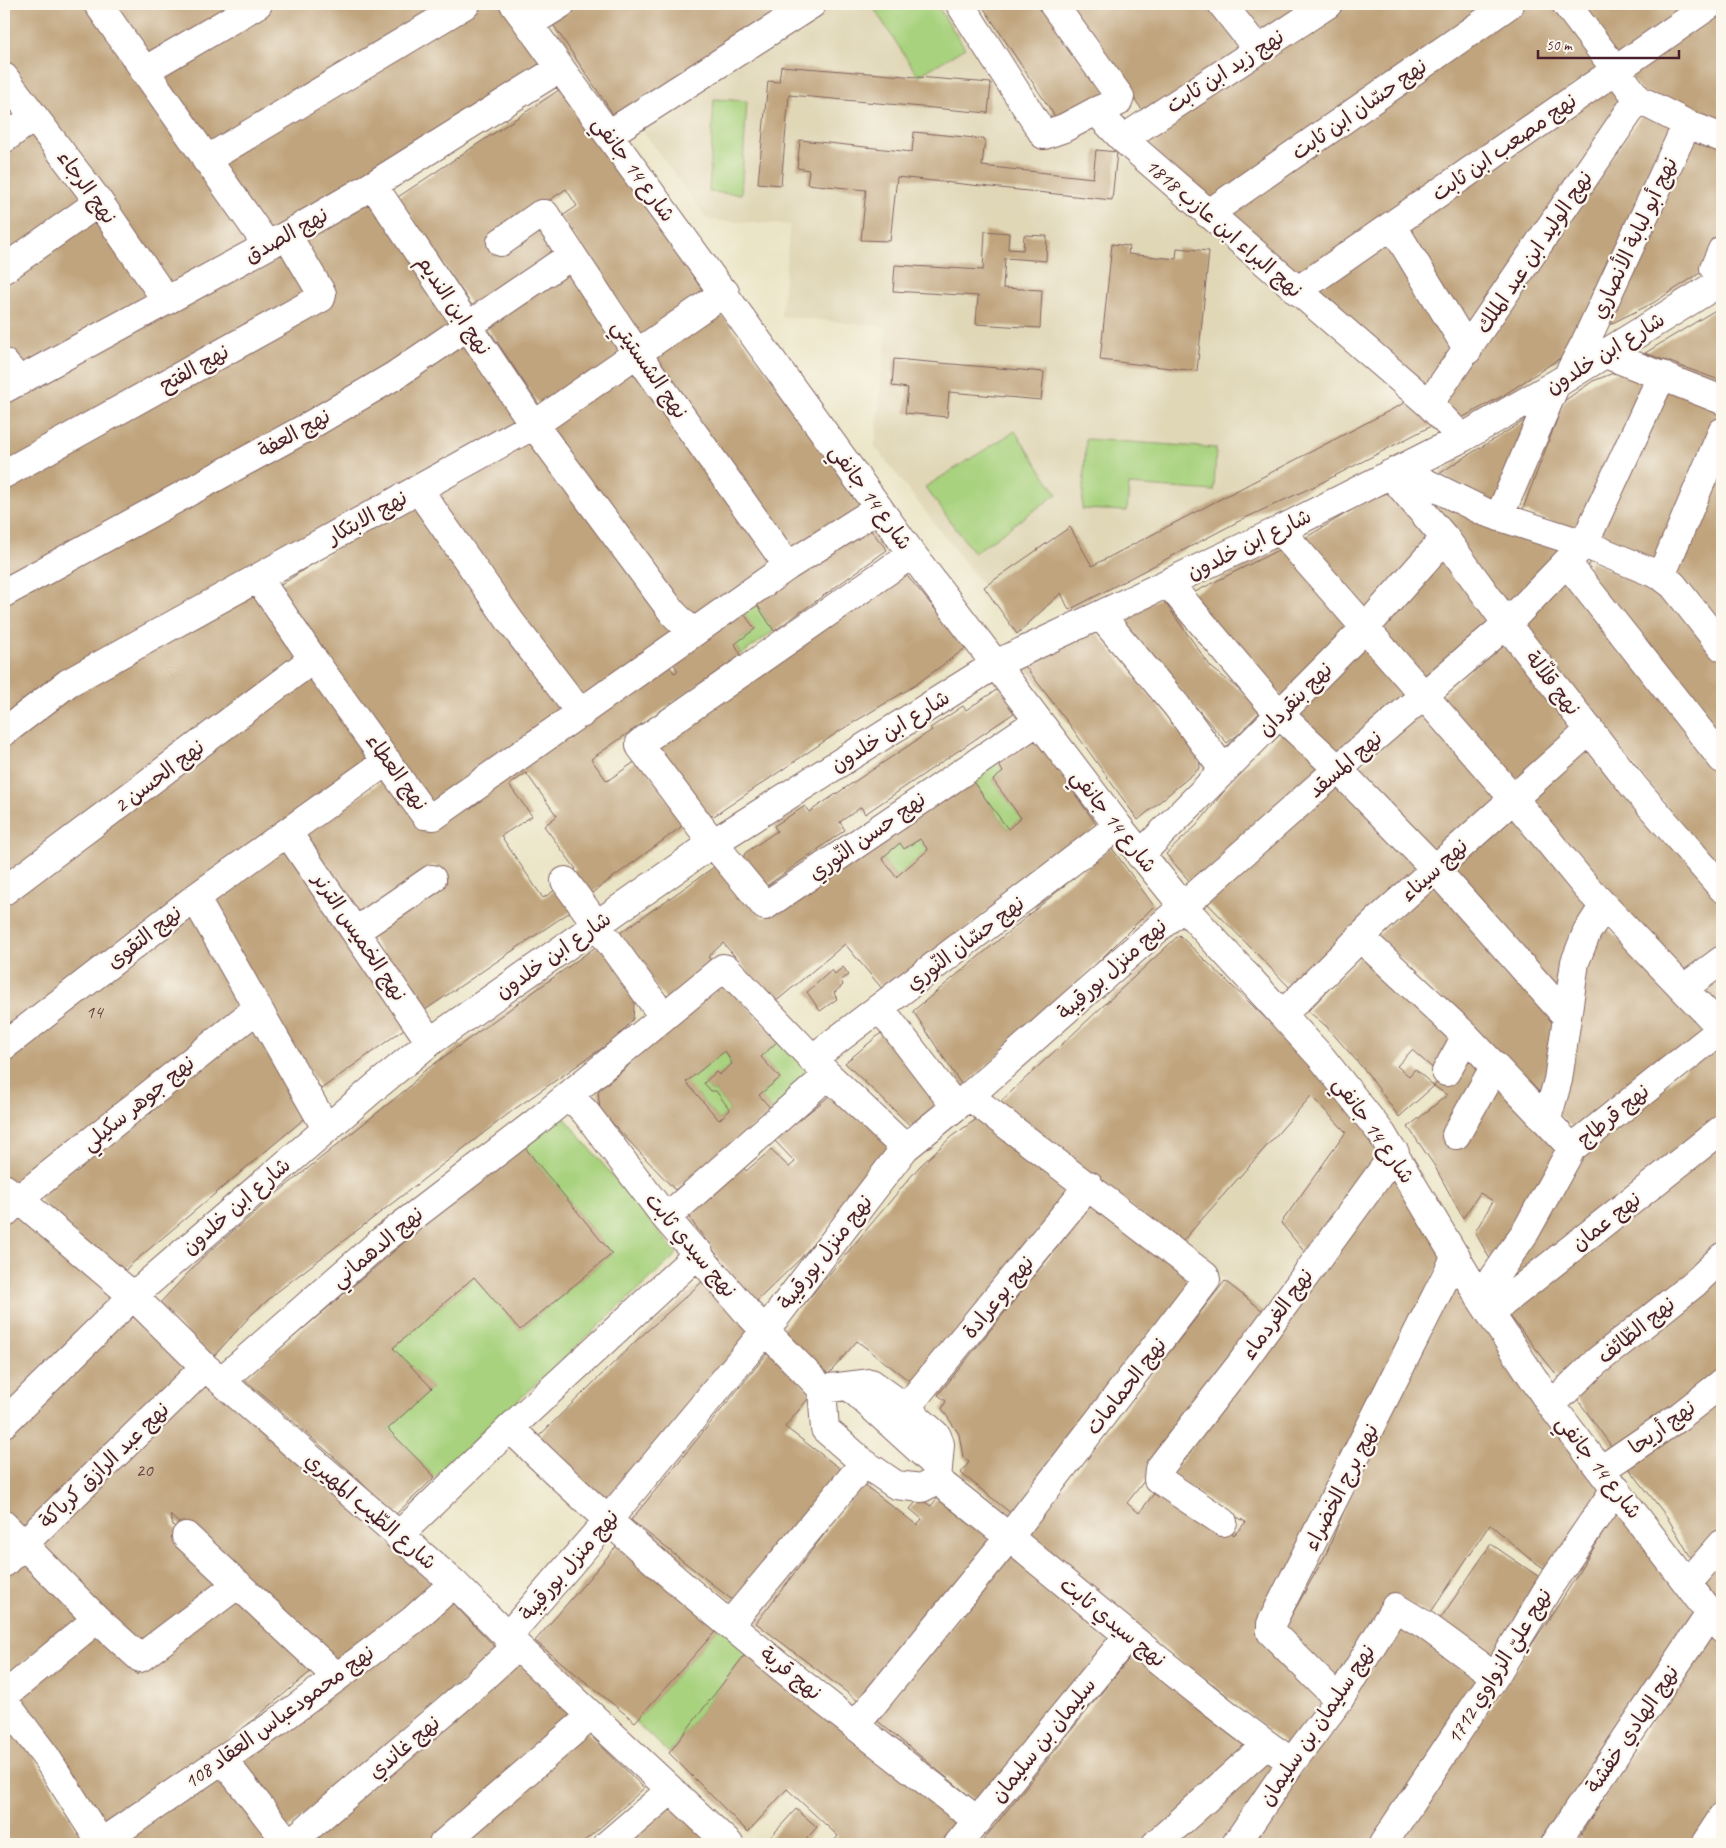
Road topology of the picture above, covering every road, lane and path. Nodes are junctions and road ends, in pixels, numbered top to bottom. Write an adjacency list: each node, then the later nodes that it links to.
1 (98, 4): 17 (street, نهج الفتح)
2 (258, 4): 17 (street)
3 (466, 4): 27 (street)
4 (561, 4): 13 (street)
5 (812, 4): 23 (street)
6 (960, 4): 20 (street)
7 (1053, 4): 20 (street)
8 (1222, 4): 14 (street)
9 (1328, 4): 14 (street, نهج زيد ابن ثابت)
10 (1510, 4): 30 (street, نهج حسّان ابن ثابت)
11 (1566, 4): 16 (street)
12 (1711, 4): 16 (street, نهج مصعب ابن ثابت)
13 (521, 14): 15 (street, شارع 14 جانفي)
14 (1258, 50): 26 (street, نهج زيد ابن ثابت)
15 (560, 68): 23 (street, شارع 14 جانفي); 28 (street, نهج الصدق)
16 (1617, 68): 19 (street); 31 (street, نهج مصعب ابن ثابت)
17 (144, 71): 27 (street, نهج الفتح)
18 (4, 77): 21 (street, نهج الرجاء)
19 (1638, 99): 22 (street); 41 (street, نهج الوليد ابن عبد الملك)
20 (1096, 112): 26 (street, نهج البراء ابن عازب 1818)
21 (34, 117): 24 (street); 29 (street, نهج الرجاء)
22 (1686, 124): 25 (street); 46 (street, نهج أبو لبابة الأنصاري)
23 (609, 134): 38 (street, شارع 14 جانفي)
24 (4, 138)
25 (1722, 138)
26 (1123, 139): 30 (street, نهج البراء ابن عازب 1818)
27 (206, 160): 32 (street, نهج الفتح)
28 (374, 185): 32 (street, نهج الصدق); 40 (street, نهج ابن النديم)
29 (99, 202): 36 (street); 39 (street, نهج الرجاء)
30 (1208, 214): 37 (street, نهج البراء ابن عازب 1818)
31 (1392, 225): 37 (street, نهج مصعب ابن ثابت); 41 (street)
32 (277, 240): 39 (street, نهج الصدق); 53 (street, نهج الفتح)
33 (501, 242): 34 (street, نهج الشستيتي)
34 (572, 255): 40 (street, نهج العفة); 43 (street, نهج الشستيتي)
35 (1720, 266): 42 (street, شارع ابن خلدون)
36 (4, 269)
37 (1297, 291): 48 (street, نهج البراء ابن عازب 1818)
38 (725, 292): 43 (street, نهج الابتكار); 55 (street, شارع 14 جانفي)
39 (166, 300): 45 (street, نهج الصدق)
40 (467, 325): 49 (street, نهج ابن النديم); 65 (street, نهج العفة)
41 (1468, 350): 48 (street, نهج الوليد ابن عبد الملك)
42 (1603, 353): 44 (street); 46 (street, شارع ابن خلدون)
43 (638, 355): 49 (street, نهج الابتكار); 61 (street, نهج الشستيتي)
44 (1662, 375): 47 (street); 60 (street, نهج المسقد)
45 (9, 378)
46 (1561, 381): 51 (street, شارع ابن خلدون); 56 (street, نهج أبو لبابة الأنصاري)
47 (1722, 400)
48 (1429, 404): 51 (street, نهج البراء ابن عازب 1818)
49 (534, 425): 54 (street, نهج الابتكار); 69 (street, نهج ابن النديم)
50 (1722, 432): 62 (street)
51 (1462, 438): 52 (street, شارع ابن خلدون)
52 (1396, 471): 56 (street); 57 (street, شارع ابن خلدون); 58 (street, نهج قلاّلة)
53 (4, 474)
54 (418, 489): 63 (street, نهج الابتكار); 74 (street)
55 (879, 508): 59 (street, شارع 14 جانفي); 61 (street, نهج العطاء)
56 (1499, 517): 60 (street)
57 (1280, 530): 64 (street, شارع ابن خلدون); 68 (street)
58 (1445, 538): 67 (street, نهج قلاّلة); 68 (street, نهج بنقردان)
59 (912, 554): 72 (street, شارع 14 جانفي); 86 (street, نهج حسن النّوري)
60 (1575, 554): 62 (street); 67 (street, نهج المسقد); 79 (street)
61 (788, 566): 69 (street, نهج العطاء)
62 (1661, 576): 70 (street)
63 (258, 578): 71 (street, نهج العطاء); 78 (street, نهج الابتكار)
64 (1168, 583): 66 (street, شارع ابن خلدون); 75 (street)
65 (4, 593)
66 (1100, 615): 72 (street, شارع ابن خلدون); 81 (street)
67 (1508, 623): 73 (street, نهج المسقد); 77 (street, نهج قلاّلة)
68 (1366, 627): 73 (street); 75 (street, نهج بنقردان)
69 (693, 633): 74 (street, نهج العطاء)
70 (1722, 647)
71 (313, 659): 80 (street, نهج العطاء); 92 (street, نهج الحسن 2)
72 (996, 664): 76 (street, شارع 14 جانفي); 86 (street, شارع ابن خلدون)
73 (1425, 697): 82 (street, نهج المسقد); 83 (street)
74 (581, 714): 80 (street, نهج العطاء)
75 (1280, 715): 81 (street, نهج بنقردان); 82 (street)
76 (1038, 721): 84 (street, شارع 14 جانفي); 86 (street, نهج حسن النّوري)
77 (1590, 730): 83 (street, نهج سيناء); 91 (street, نهج قلاّلة)
78 (4, 732)
79 (1722, 759)
80 (387, 761): 85 (street, نهج التقوى)
81 (1223, 768): 87 (street, نهج بنقردان)
82 (1338, 769): 88 (street); 94 (street, نهج المسقد)
83 (1513, 798): 88 (street, نهج سيناء); 95 (street)
84 (1118, 826): 87 (street, شارع 14 جانفي); 102 (street, نهج حسّان النّوري)
85 (288, 833): 93 (street, نهج التقوى); 97 (street, نهج الخميس الترنر)
86 (713, 843): 96 (street, شارع ابن خلدون)
87 (1140, 855): 94 (street, شارع 14 جانفي)
88 (1436, 870): 98 (street, نهج سيناء); 105 (street)
89 (432, 879): 97 (street)
90 (565, 881): 96 (street)
91 (1722, 888)
92 (4, 891)
93 (195, 898): 101 (street); 109 (street, نهج التقوى)
94 (1183, 906): 103 (street, شارع 14 جانفي); 114 (street, نهج منزل بورقيبة)
95 (1603, 907): 100 (street); 105 (street)
96 (598, 924): 104 (street); 108 (street, شارع ابن خلدون)
97 (356, 931): 108 (street, نهج الخميس الترنر)
98 (1360, 937): 103 (street, نهج سيناء); 107 (street)
99 (1722, 960): 100 (street)
100 (1684, 988): 106 (street)
101 (258, 1008): 116 (street); 123 (street, نهج جوهر سكيلي)
102 (880, 1008): 111 (street, نهج حسّان النّوري); 114 (street, نهج الحمامات)
103 (1283, 1014): 121 (street, شارع 14 جانفي)
104 (663, 1016): 111 (street, نهج الدهماني); 113 (street, نهج الدهماني)
105 (1568, 1017): 115 (street)
106 (1722, 1029): 120 (street, نهج قرطاج)
107 (1466, 1036): 110 (street); 112 (street)
108 (430, 1042): 116 (street, شارع ابن خلدون)
109 (4, 1046)
110 (1496, 1066): 115 (street); 118 (street)
111 (820, 1067): 119 (street); 124 (street, نهج حسّان النّوري)
112 (1446, 1072)
113 (569, 1095): 124 (street, نهج سيدي ثابت); 131 (street, نهج الدهماني)
114 (962, 1101): 119 (street, نهج منزل بورقيبة); 122 (street, نهج الحمامات)
115 (1547, 1119): 120 (street)
116 (326, 1128): 128 (street, شارع ابن خلدون)
117 (1722, 1129): 129 (street, نهج عمان)
118 (1456, 1135)
119 (905, 1148): 130 (street, نهج منزل بورقيبة)
120 (1572, 1148): 129 (street, نهج قرطاج)
121 (1394, 1153): 126 (street, شارع 14 جانفي); 143 (street, نهج الغردماء)
122 (1089, 1185): 136 (street, نهج بوعرادة); 146 (street, نهج الحمامات)
123 (9, 1200): 128 (street, شارع الطّيب المهيري)
124 (666, 1218): 125 (street, نهج سيدي ثابت)
125 (699, 1253): 130 (street, نهج سيدي ثابت); 138 (street)
126 (1456, 1256): 129 (street, شارع 14 جانفي); 160 (street, نهج برج الخضراء)
127 (1722, 1257): 135 (street, نهج الطّائف)
128 (132, 1296): 131 (street, شارع الطّيب المهيري); 137 (street, شارع ابن خلدون)
129 (1485, 1305): 135 (street, شارع 14 جانفي)
130 (765, 1331): 134 (street, نهج سيدي ثابت); 142 (street, نهج منزل بورقيبة)
131 (213, 1374): 145 (street, شارع الطّيب المهيري); 147 (street, نهج عبد الرازق كرباكة)
132 (1722, 1382): 141 (street, نهج أريحا)
133 (849, 1386): 134 (street); 136 (street); 140 (street)
134 (823, 1397): 139 (street); 140 (street, نهج سيدي ثابت)
135 (1551, 1405): 141 (street, شارع 14 جانفي)
136 (906, 1408): 140 (street)
137 (4, 1423)
138 (510, 1428): 142 (street, نهج قربة); 145 (street)
139 (864, 1463): 140 (street); 154 (street)
140 (932, 1478): 146 (street, نهج سيدي ثابت)
141 (1609, 1479): 151 (street, شارع 14 جانفي); 157 (street, نهج عليّ الزواوي 1712)
142 (608, 1520): 154 (street, نهج قربة); 156 (street, نهج منزل بورقيبة)
143 (1223, 1522)
144 (186, 1536): 149 (street)
145 (398, 1536): 150 (street, شارع الطّيب المهيري)
146 (1010, 1536): 155 (street, نهج سيدي ثابت); 163 (street, نهج الحمامات)
147 (10, 1544): 152 (street)
148 (1722, 1544): 151 (street)
149 (238, 1584): 152 (street); 158 (street)
150 (454, 1584): 156 (street, شارع الطّيب المهيري); 158 (street, نهج محمودعباس العقاد 108)
151 (1688, 1584): 153 (street, شارع 14 جانفي)
152 (97, 1619): 159 (street)
153 (1716, 1621): 179 (street, نهج الهادي خفشة)
154 (730, 1624): 163 (street, نهج قربة)
155 (1128, 1636): 164 (street, نهج سيدي ثابت); 169 (street, سليمان بن سليمان)
156 (512, 1641): 162 (street, شارع الطّيب المهيري); 171 (street, نهج غاندي)
157 (1495, 1676): 160 (street, نهج سليمان بن سليمان); 178 (street, نهج عليّ الزواوي 1712)
158 (337, 1677): 165 (street, نهج محمودعباس العقاد 108)
159 (4, 1696)
160 (1339, 1700): 166 (street, نهج سليمان بن سليمان)
161 (4, 1701): 170 (street)
162 (591, 1716): 167 (street, شارع الطّيب المهيري); 172 (street)
163 (855, 1726): 169 (street, نهج قربة)
164 (1266, 1745): 166 (street, نهج سيدي ثابت); 176 (street)
165 (223, 1760): 170 (street, نهج محمودعباس العقاد 108); 171 (street)
166 (1292, 1762): 177 (street, نهج سليمان بن سليمان)
167 (671, 1790): 173 (street); 174 (street, شارع الطّيب المهيري)
168 (1722, 1818): 180 (street)
169 (978, 1821): 175 (street, سليمان بن سليمان)
170 (100, 1844)
171 (289, 1844)
172 (443, 1844)
173 (608, 1844)
174 (729, 1844)
175 (958, 1844)
176 (1156, 1844)
177 (1236, 1844)
178 (1383, 1844)
179 (1554, 1844)
180 (1705, 1844)

